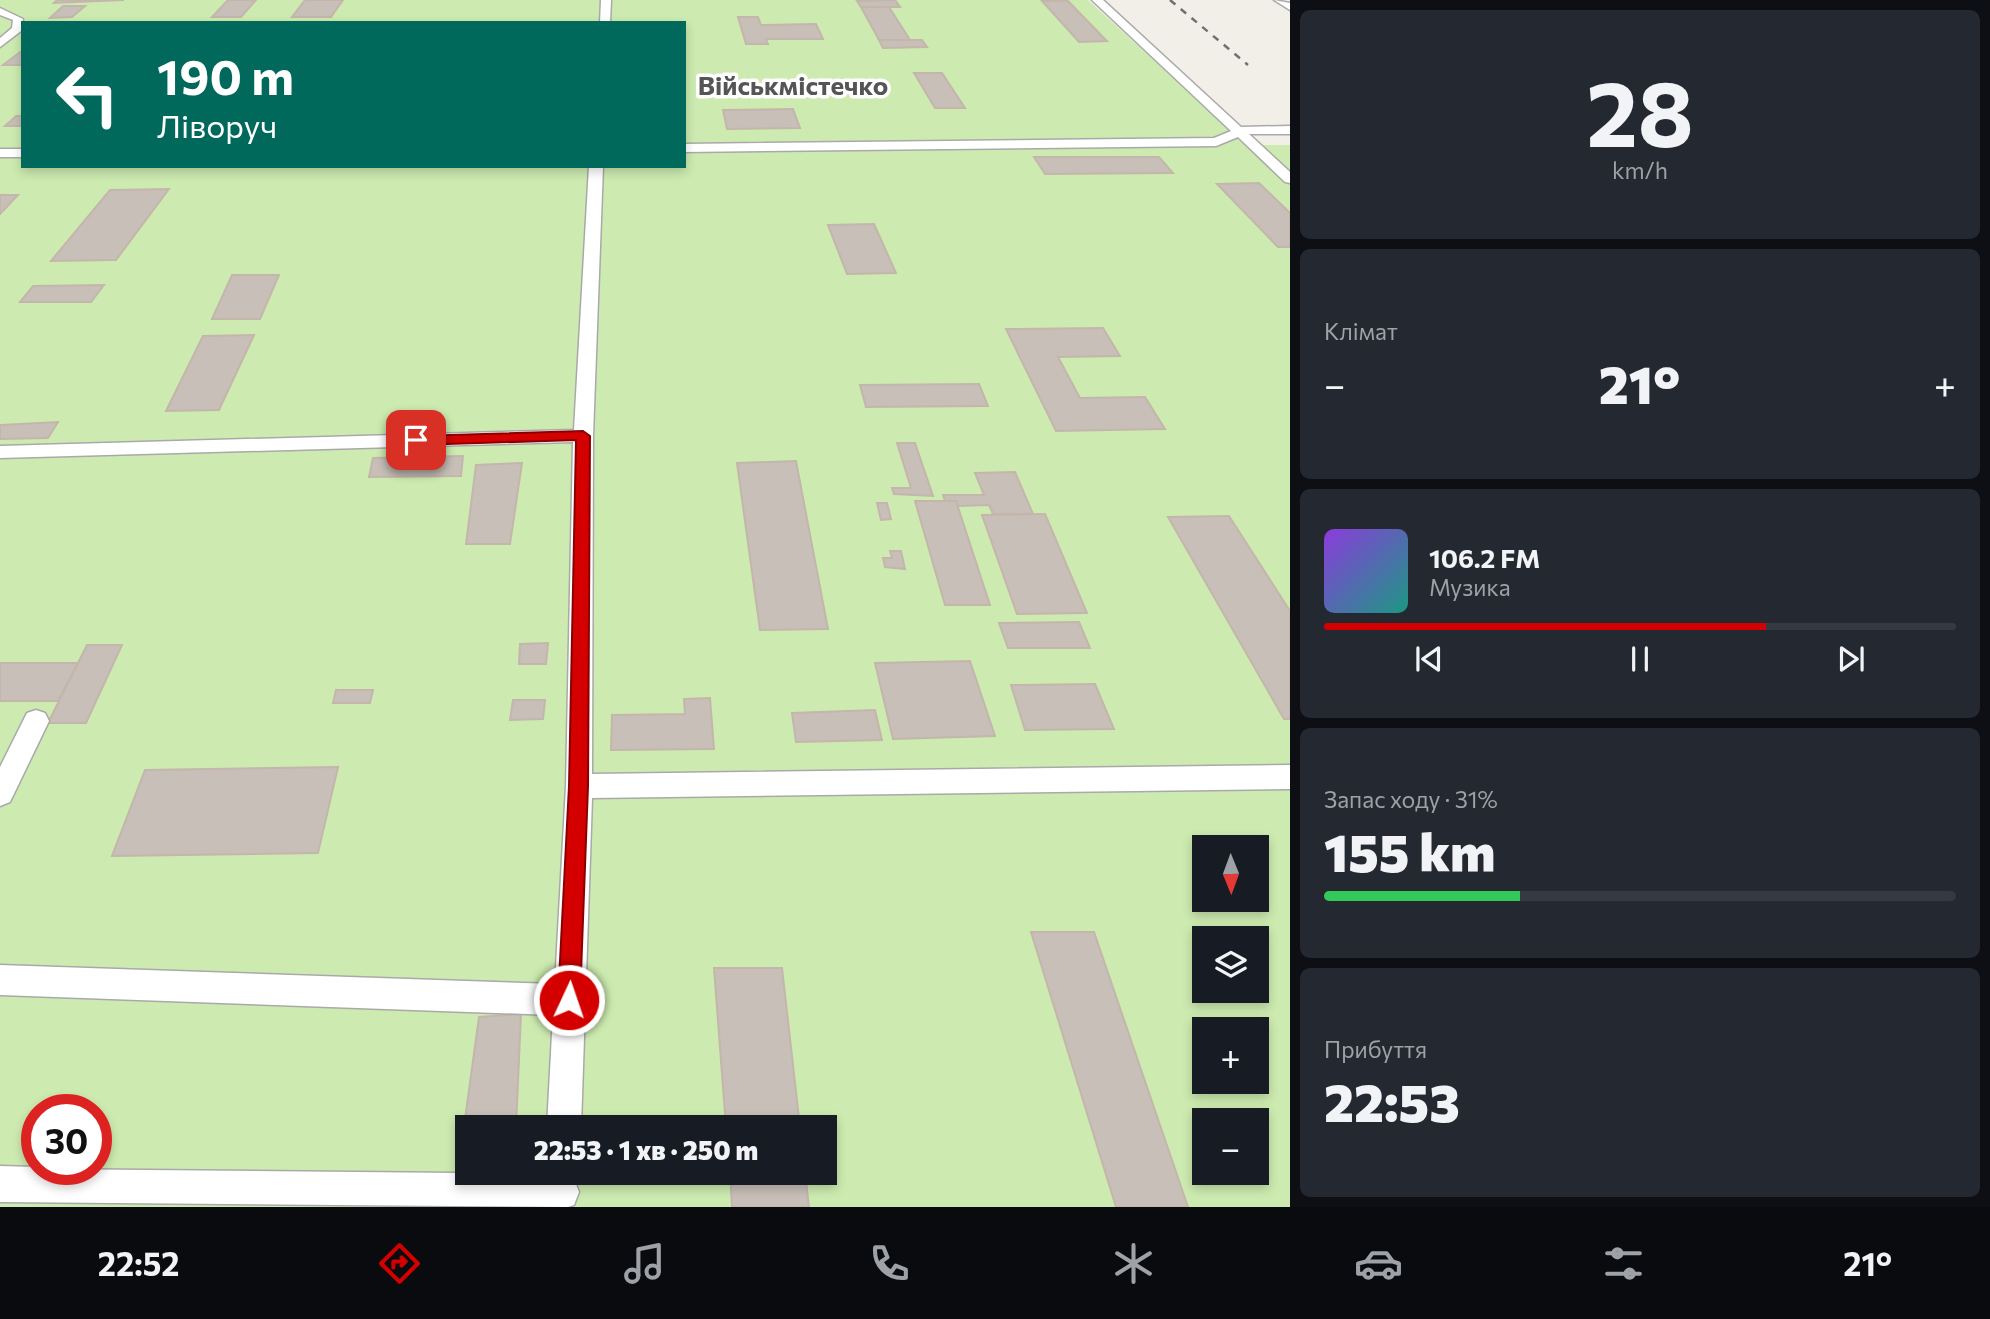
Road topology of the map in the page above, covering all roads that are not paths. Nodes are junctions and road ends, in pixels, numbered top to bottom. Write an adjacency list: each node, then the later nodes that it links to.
1 (606, 0): 6 (street)
2 (1097, 0): 9 (street)
3 (1279, 0): 4 (street)
4 (1290, 7)
5 (0, 11): 7 (street)
6 (605, 21)
7 (0, 44)
8 (1290, 130): 9 (street)
9 (1239, 133): 10 (street); 14 (street)
10 (686, 148)
11 (0, 153): 12 (street)
12 (21, 153)
13 (596, 168): 15 (street)
14 (1290, 179)
15 (583, 436): 16 (street); 19 (street)
16 (0, 452)
17 (36, 721): 20 (street)
18 (1290, 777): 19 (street)
19 (579, 786): 22 (street)
20 (0, 794)
21 (0, 979): 22 (street)
22 (569, 1000): 23 (street)
23 (564, 1115)
24 (0, 1184): 25 (street)
25 (561, 1191)

